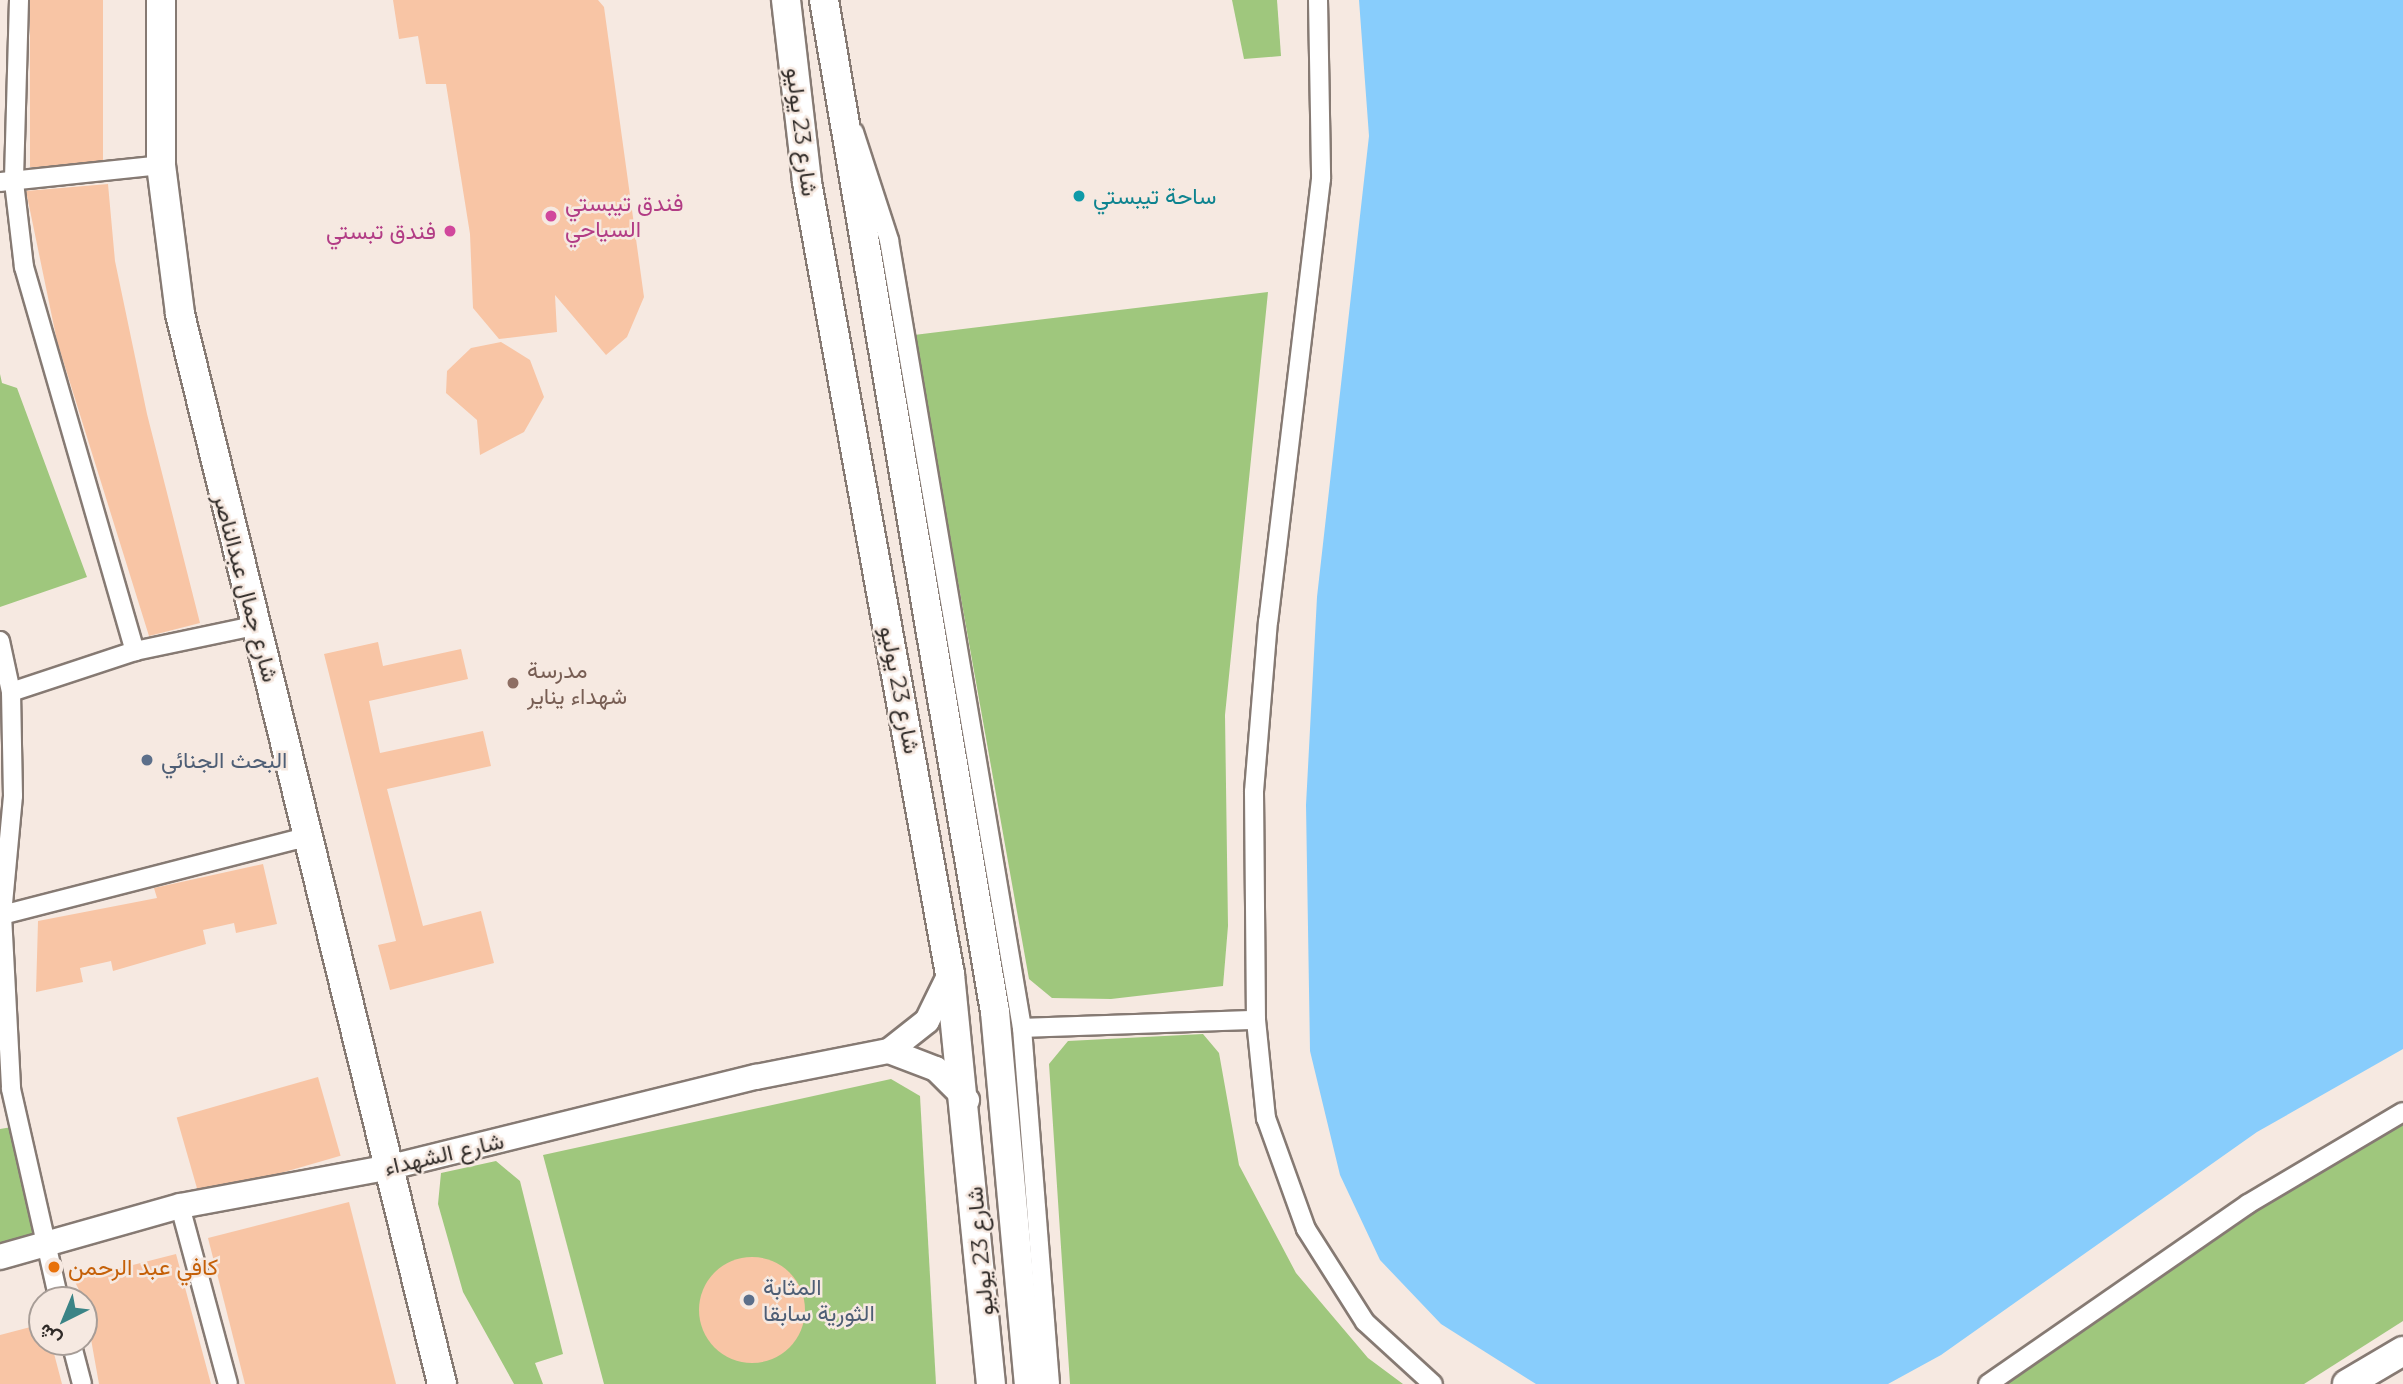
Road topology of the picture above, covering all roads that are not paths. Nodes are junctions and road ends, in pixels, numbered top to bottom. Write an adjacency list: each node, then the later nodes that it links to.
1 (19, 0): 6 (street)
2 (161, 0): 8 (main road, شارع جمال عبدالناصر)
3 (786, 0): 18 (main road, شارع 23 يوليو)
4 (824, 0): 7 (main road, شارع 23 يوليو)
5 (1318, 0): 19 (street)
6 (7, 29): 9 (street)
7 (836, 97): 14 (street); 15 (main road, شارع 23 يوليو)
8 (161, 165): 9 (street); 10 (main road, شارع جمال عبدالناصر)
9 (7, 182): 12 (street)
10 (254, 626): 12 (street); 16 (main road, شارع جمال عبدالناصر)
11 (0, 642): 13 (street)
12 (135, 651): 13 (street)
13 (11, 692): 17 (street)
14 (989, 814): 15 (street); 20 (street)
15 (961, 819): 36 (main road, شارع 23 يوليو)
16 (309, 836): 17 (street); 25 (main road, شارع جمال عبدالناصر)
17 (2, 915): 22 (street)
18 (950, 974): 21 (street, شارع الشهداء); 23 (main road, شارع 23 يوليو)
19 (1256, 1020): 20 (street); 38 (street)
20 (1022, 1028): 37 (street)
21 (889, 1051): 23 (street); 25 (street, شارع الشهداء)
22 (5, 1090): 27 (street)
23 (967, 1100): 35 (main road, شارع 23 يوليو)
24 (2403, 1112): 39 (street)
25 (391, 1167): 26 (street, شارع الشهداء); 34 (main road, شارع جمال عبدالناصر)
26 (180, 1206): 27 (street, شارع الشهداء); 33 (street)
27 (43, 1241): 28 (street, شارع الشهداء); 29 (street)
28 (0, 1257)
29 (56, 1286)
30 (2403, 1351): 40 (main road)
31 (75, 1356): 32 (street)
32 (82, 1384)
33 (228, 1384)
34 (442, 1384)
35 (991, 1384)
36 (1029, 1384)
37 (1050, 1384)
38 (1433, 1384)
39 (1988, 1384)
40 (2347, 1384)

